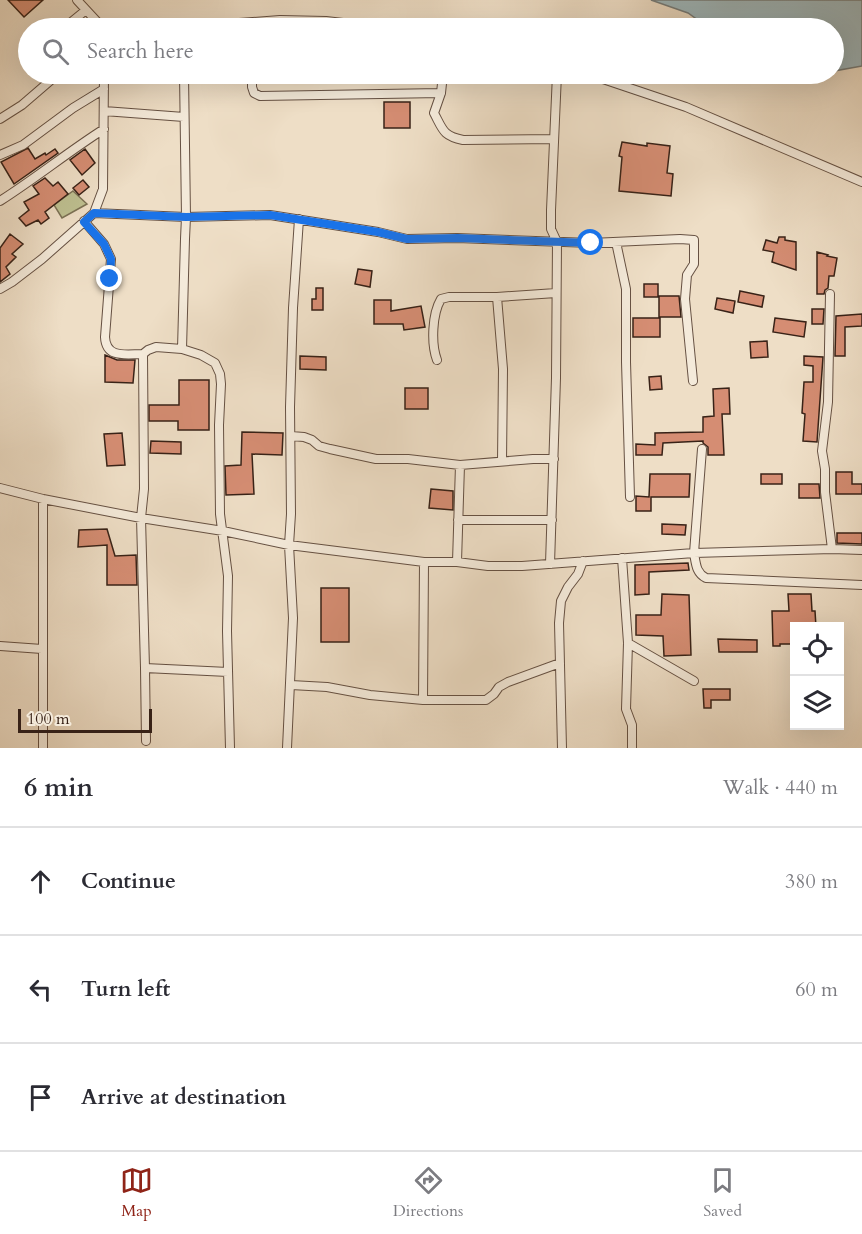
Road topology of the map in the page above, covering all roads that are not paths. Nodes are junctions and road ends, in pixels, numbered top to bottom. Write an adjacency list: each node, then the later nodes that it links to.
1 (77, 0): 2 (street)
2 (86, 10): 3 (street); 4 (street)
3 (76, 18)
4 (93, 18)
5 (46, 84): 16 (street)
6 (104, 84): 12 (street)
7 (184, 84): 15 (street)
8 (252, 84): 13 (street)
9 (442, 84): 13 (street)
10 (557, 84): 18 (street)
11 (618, 84): 20 (street)
12 (104, 89): 14 (street); 19 (street)
13 (441, 93): 18 (street)
14 (104, 111): 15 (street); 17 (street)
15 (184, 117): 23 (street)
16 (0, 119)
17 (104, 129): 21 (street); 22 (street)
18 (554, 139): 26 (street)
19 (0, 155)
20 (862, 182)
21 (0, 201)
22 (94, 213): 23 (street); 25 (street)
23 (186, 217): 24 (street); 32 (street)
24 (299, 219): 26 (street); 36 (street)
25 (84, 222): 28 (street); 33 (street)
26 (557, 242): 27 (street); 29 (street)
27 (616, 242): 35 (street); 42 (street)
28 (0, 289)
29 (556, 293): 31 (street); 38 (street)
30 (831, 294): 49 (street)
31 (497, 297): 34 (street); 39 (street)
32 (182, 349): 33 (street); 47 (street)
33 (143, 354): 44 (street)
34 (437, 360)
35 (693, 381)
36 (291, 436): 40 (street); 48 (street)
37 (702, 449): 51 (street)
38 (554, 459): 39 (street); 46 (street)
39 (502, 461): 40 (street)
40 (460, 465): 45 (street)
41 (0, 488): 43 (street)
42 (630, 497)
43 (43, 499): 44 (street); 60 (street)
44 (141, 518): 47 (street); 62 (street)
45 (458, 520): 46 (street); 55 (street)
46 (552, 520): 56 (street)
47 (223, 531): 48 (street); 63 (street)
48 (289, 545): 54 (street); 65 (street)
49 (832, 549): 50 (street); 51 (street)
50 (862, 550)
51 (694, 553): 52 (street); 57 (street)
52 (622, 558): 53 (street); 58 (street)
53 (584, 561): 56 (street); 61 (street)
54 (424, 562): 55 (street); 66 (street)
55 (457, 562): 56 (street)
56 (550, 564)
57 (862, 585)
58 (628, 643): 64 (street); 72 (street)
59 (0, 646): 60 (street)
60 (42, 649): 68 (street)
61 (560, 663): 66 (street); 71 (street)
62 (145, 668): 63 (street); 67 (street)
63 (228, 672): 69 (street)
64 (694, 681)
65 (291, 684): 66 (street); 70 (street)
66 (423, 700)
67 (146, 741)
68 (43, 748)
69 (230, 748)
70 (287, 748)
71 (562, 748)
72 (632, 748)

